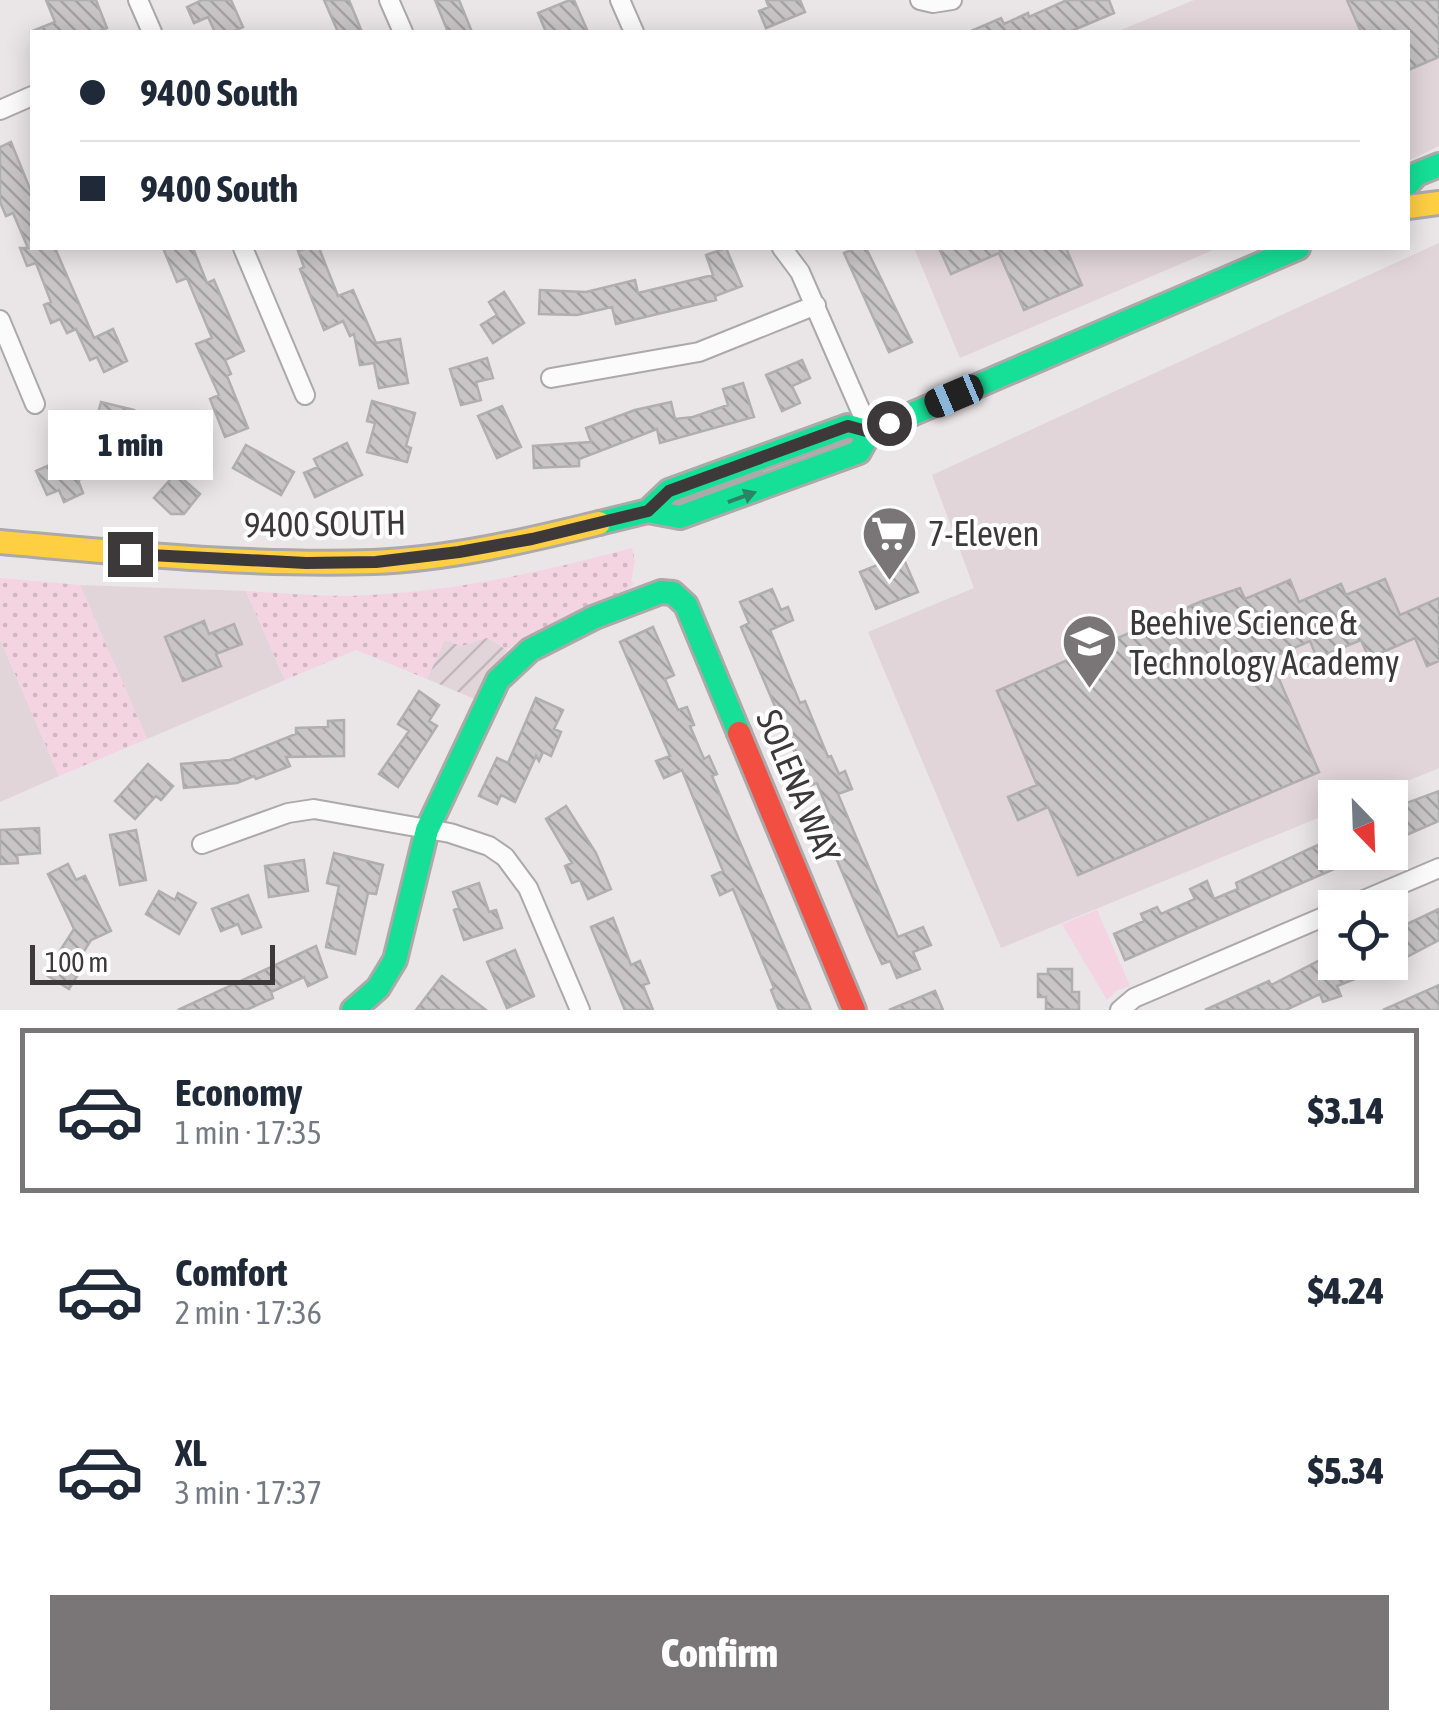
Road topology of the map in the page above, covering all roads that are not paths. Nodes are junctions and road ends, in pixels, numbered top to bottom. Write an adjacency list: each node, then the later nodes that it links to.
1 (138, 0): 6 (street)
2 (390, 0): 7 (street)
3 (620, 0): 8 (street)
4 (920, 0): 5 (street)
5 (952, 0)
6 (151, 30)
7 (402, 30)
8 (633, 30)
9 (30, 97): 10 (street)
10 (0, 110)
11 (1439, 164): 12 (main road)
12 (1410, 182)
13 (1439, 202): 14 (main road)
14 (1410, 207)
15 (244, 250): 21 (street)
16 (784, 250): 18 (street)
17 (1293, 250): 23 (main road, 9400 SOUTH)
18 (816, 306): 20 (street); 23 (street)
19 (0, 320): 22 (street)
20 (551, 378)
21 (305, 394)
22 (35, 404)
23 (870, 432): 24 (main road, 9400 SOUTH)
24 (0, 542)
25 (427, 830): 26 (street); 30 (main road); 31 (street); 32 (main road, SOLENA WAY)
26 (202, 844)
27 (1439, 868): 28 (street)
28 (1387, 890)
29 (1318, 919): 33 (street)
30 (354, 1010)
31 (580, 1010)
32 (854, 1010)
33 (1120, 1010)

